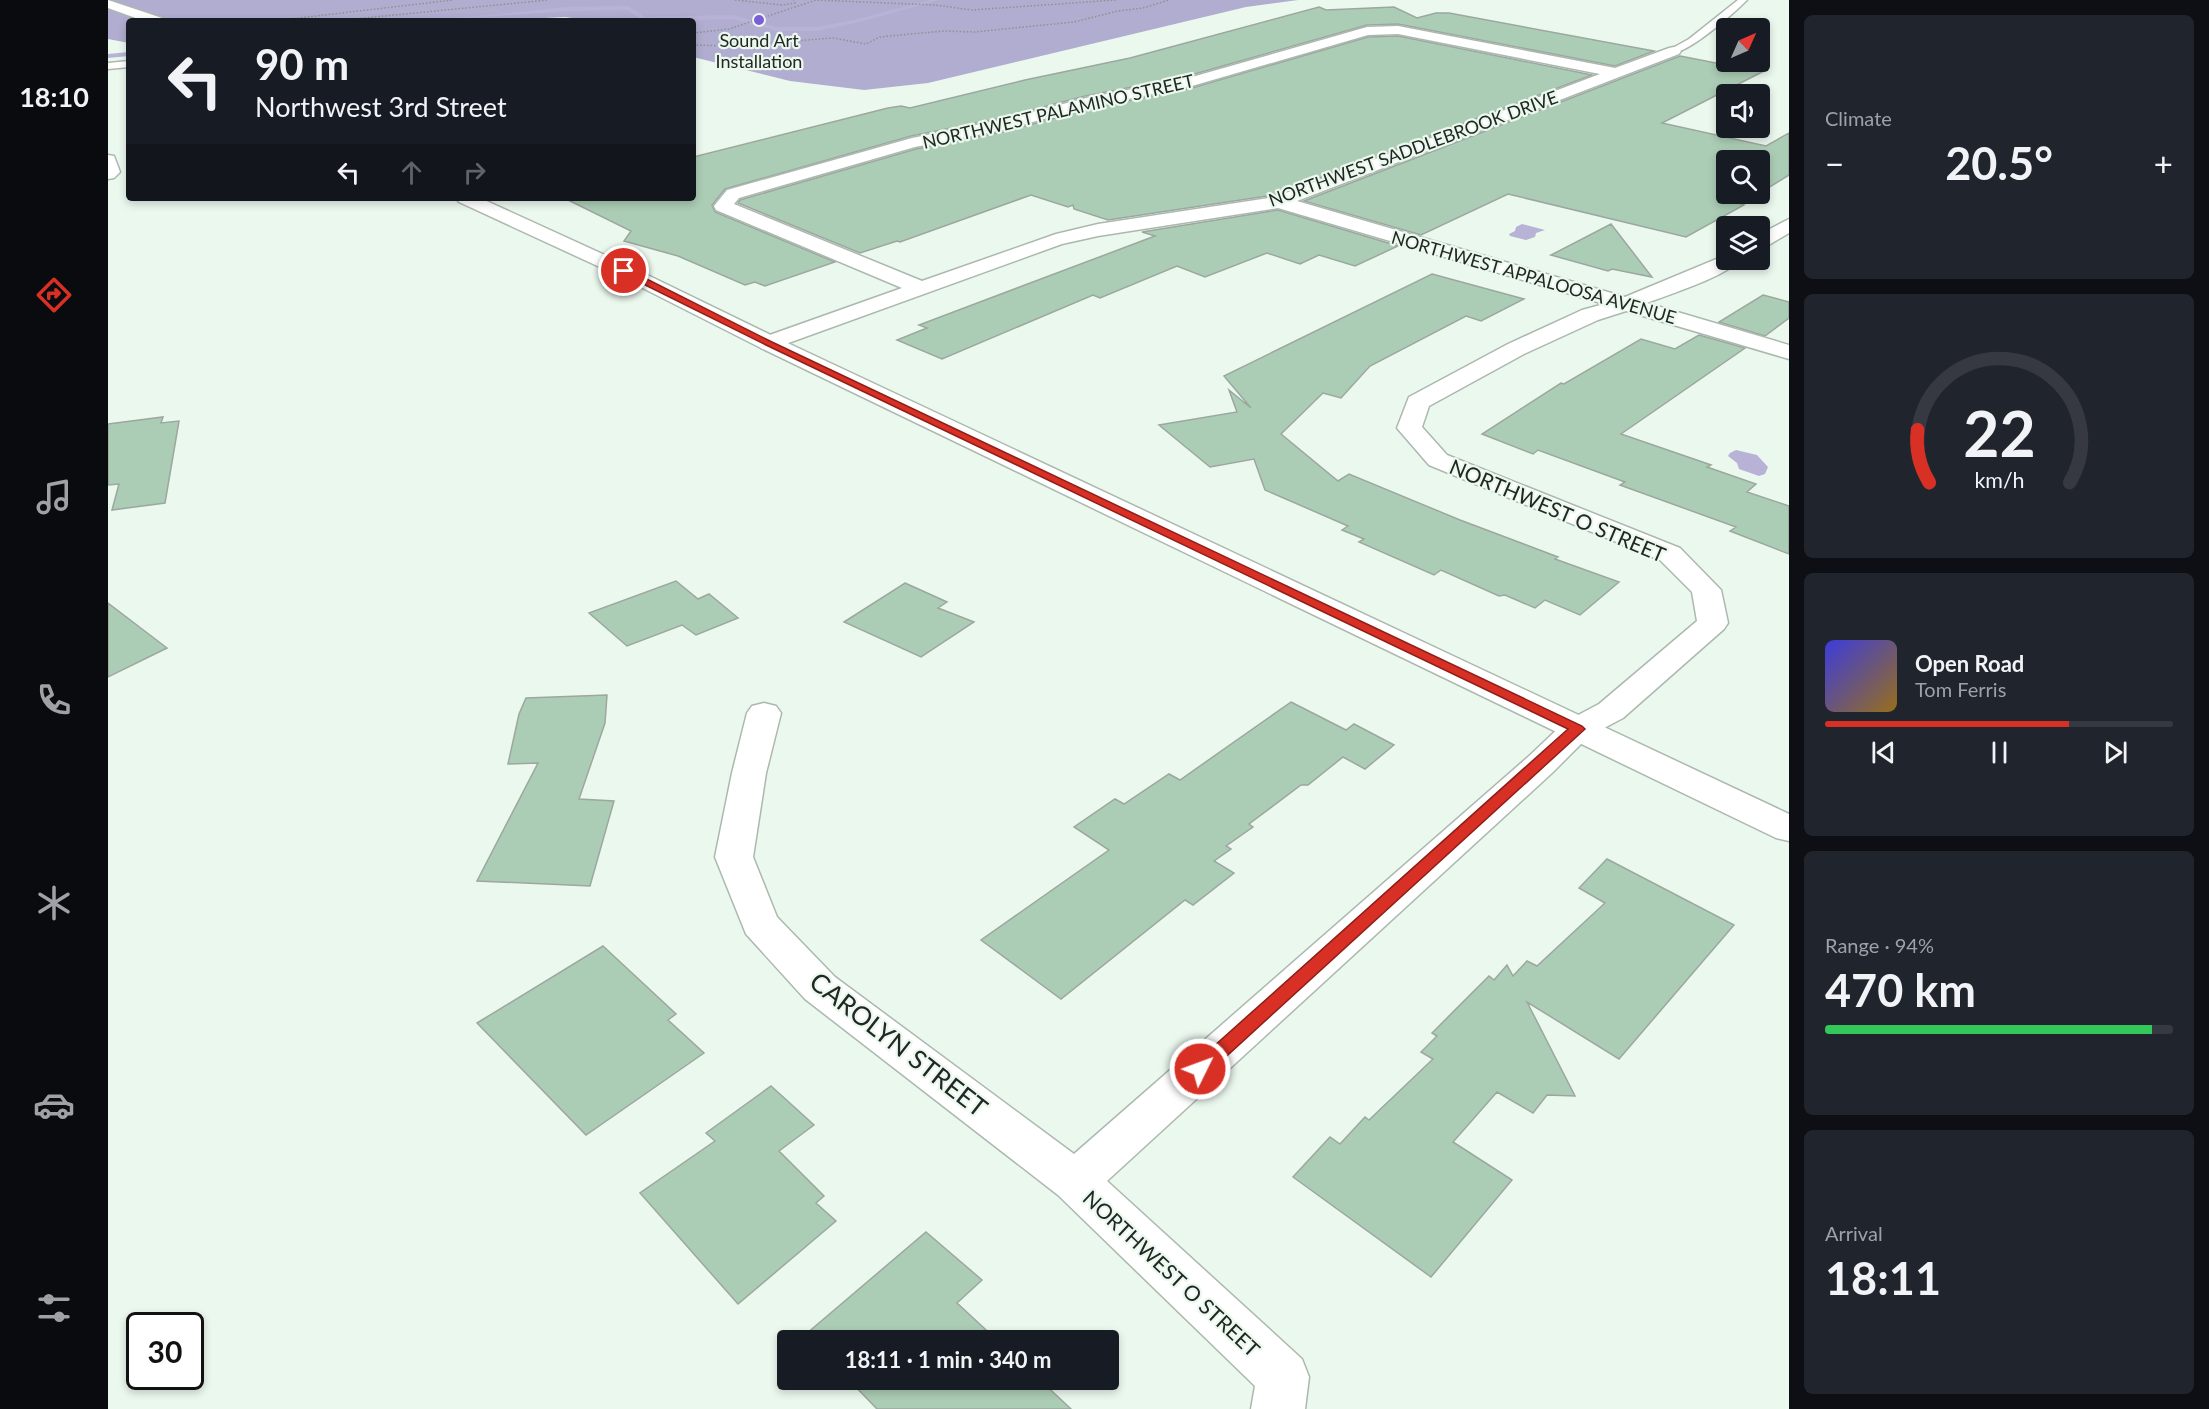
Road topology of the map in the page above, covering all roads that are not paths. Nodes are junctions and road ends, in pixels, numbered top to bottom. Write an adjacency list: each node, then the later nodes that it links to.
1 (1743, 0): 4 (lane)
2 (108, 4): 3 (street)
3 (148, 18)
4 (1674, 51): 7 (street, NORTHWEST SADDLEBROOK DRIVE)
5 (126, 64): 6 (lane)
6 (108, 66)
7 (1616, 73): 11 (street, NORTHWEST SADDLEBROOK DRIVE); 15 (street, NORTHWEST PALAMINO STREET)
8 (108, 160): 9 (street)
9 (108, 174)
10 (472, 201): 17 (street)
11 (1279, 202): 15 (street, NORTHWEST SADDLEBROOK DRIVE); 16 (street, NORTHWEST APPALOOSA AVENUE)
12 (1789, 225): 13 (street)
13 (1770, 236)
14 (1716, 267): 16 (street, NORTHWEST O STREET)
15 (920, 288): 17 (street, NORTHWEST SADDLEBROOK DRIVE)
16 (1628, 304): 18 (street, NORTHWEST APPALOOSA AVENUE); 20 (street, NORTHWEST O STREET)
17 (769, 344): 20 (street)
18 (1789, 352)
19 (764, 713): 22 (street, CAROLYN STREET)
20 (1578, 729): 21 (street); 22 (street, NORTHWEST O STREET)
21 (1789, 830)
22 (1075, 1181): 23 (street, NORTHWEST O STREET)
23 (1278, 1409)

